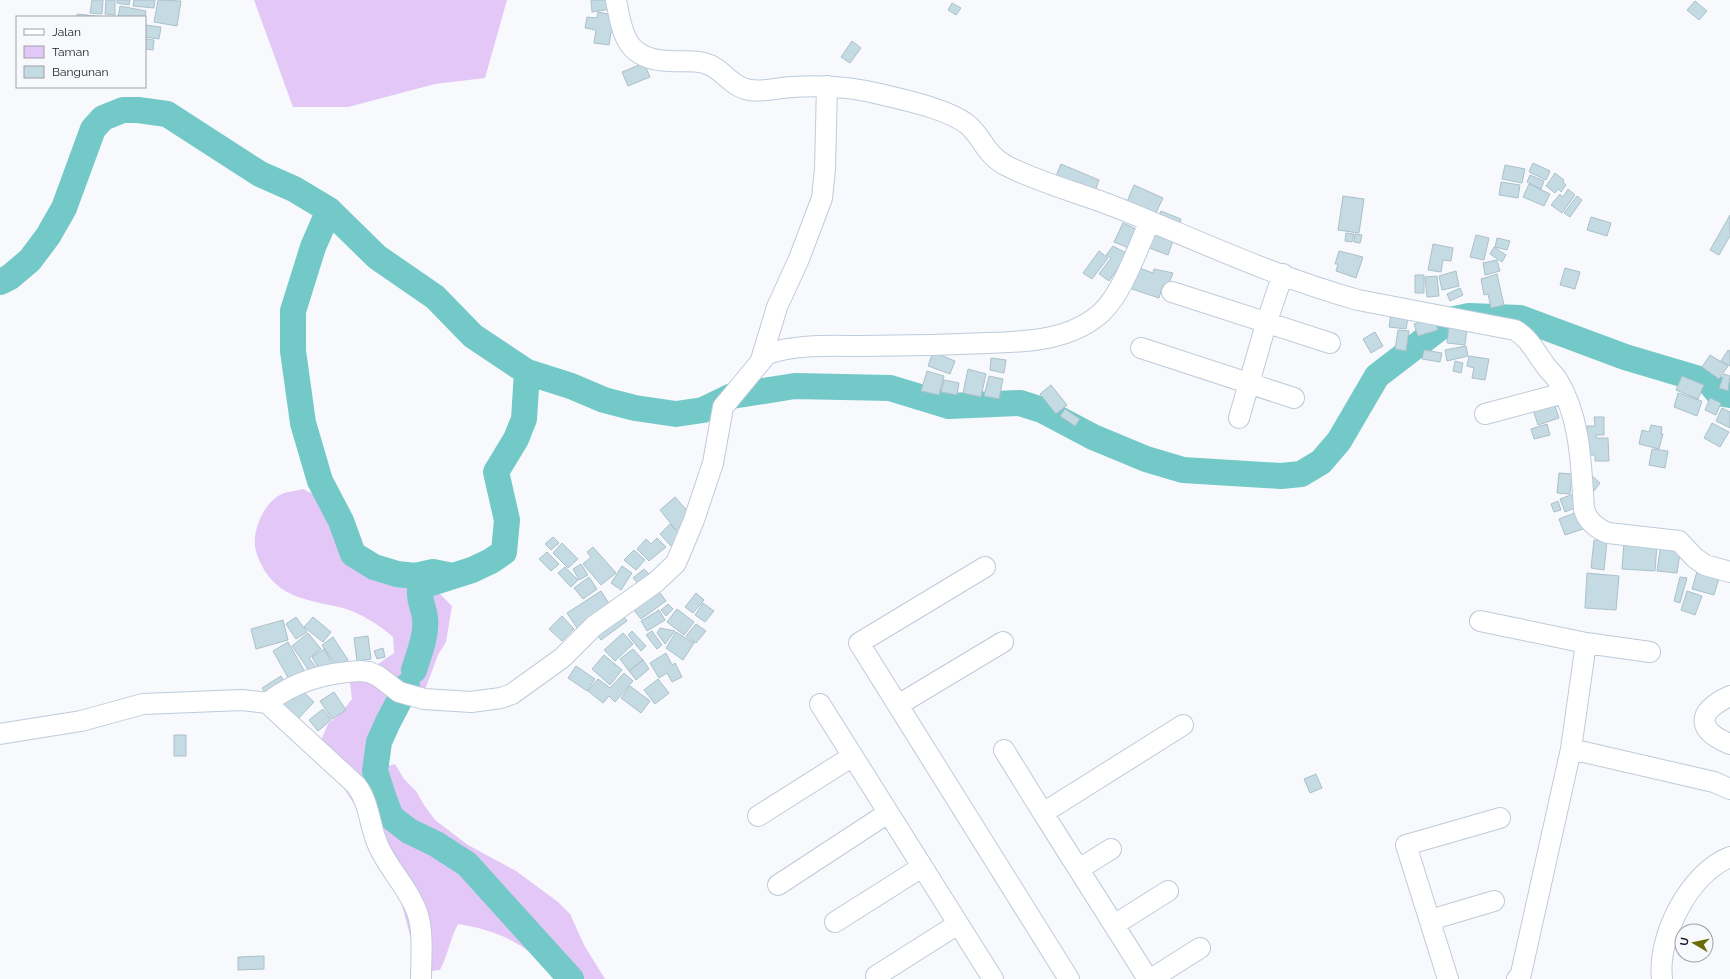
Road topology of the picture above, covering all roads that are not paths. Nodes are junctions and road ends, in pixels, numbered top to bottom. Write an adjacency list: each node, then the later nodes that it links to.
1 (616, 0): 2 (street)
2 (827, 86): 3 (street); 9 (street)
3 (1150, 221): 4 (street); 9 (street)
4 (1283, 274): 6 (street); 11 (street)
5 (1172, 292): 6 (street)
6 (1266, 324): 7 (street); 10 (street)
7 (1330, 344)
8 (1141, 348): 10 (street)
9 (761, 360): 22 (street)
10 (1250, 385): 12 (street); 14 (street)
11 (1564, 393): 13 (street); 16 (street)
12 (1294, 398)
13 (1485, 414)
14 (1239, 418)
15 (985, 567): 24 (street)
16 (1730, 572)
17 (1480, 621): 19 (street)
18 (1003, 642): 24 (street)
19 (1586, 643): 20 (street); 28 (street)
20 (1650, 652)
21 (1730, 696): 27 (street)
22 (267, 703): 26 (street); 49 (street)
23 (820, 704): 30 (street)
24 (898, 705): 51 (street)
25 (1183, 725): 33 (street)
26 (0, 734)
27 (1730, 744)
28 (1571, 748): 31 (street); 54 (street)
29 (1004, 750): 33 (street)
30 (852, 756): 32 (street); 34 (street)
31 (1730, 789)
32 (888, 813): 38 (street); 40 (street)
33 (1044, 813): 39 (street)
34 (758, 816)
35 (1500, 818): 43 (street)
36 (1111, 849): 39 (street)
37 (1730, 857): 55 (street)
38 (922, 867): 44 (street); 45 (street)
39 (1079, 869): 46 (street)
40 (778, 885)
41 (1168, 891): 46 (street)
42 (1494, 901): 43 (street)
43 (1430, 920): 53 (street)
44 (835, 922)
45 (958, 924): 48 (street); 50 (street)
46 (1114, 925): 52 (street)
47 (1200, 948): 52 (street)
48 (876, 976)
49 (421, 979)
50 (993, 979)
51 (1069, 979)
52 (1150, 979)
53 (1448, 979)
54 (1519, 979)
55 (1662, 979)

